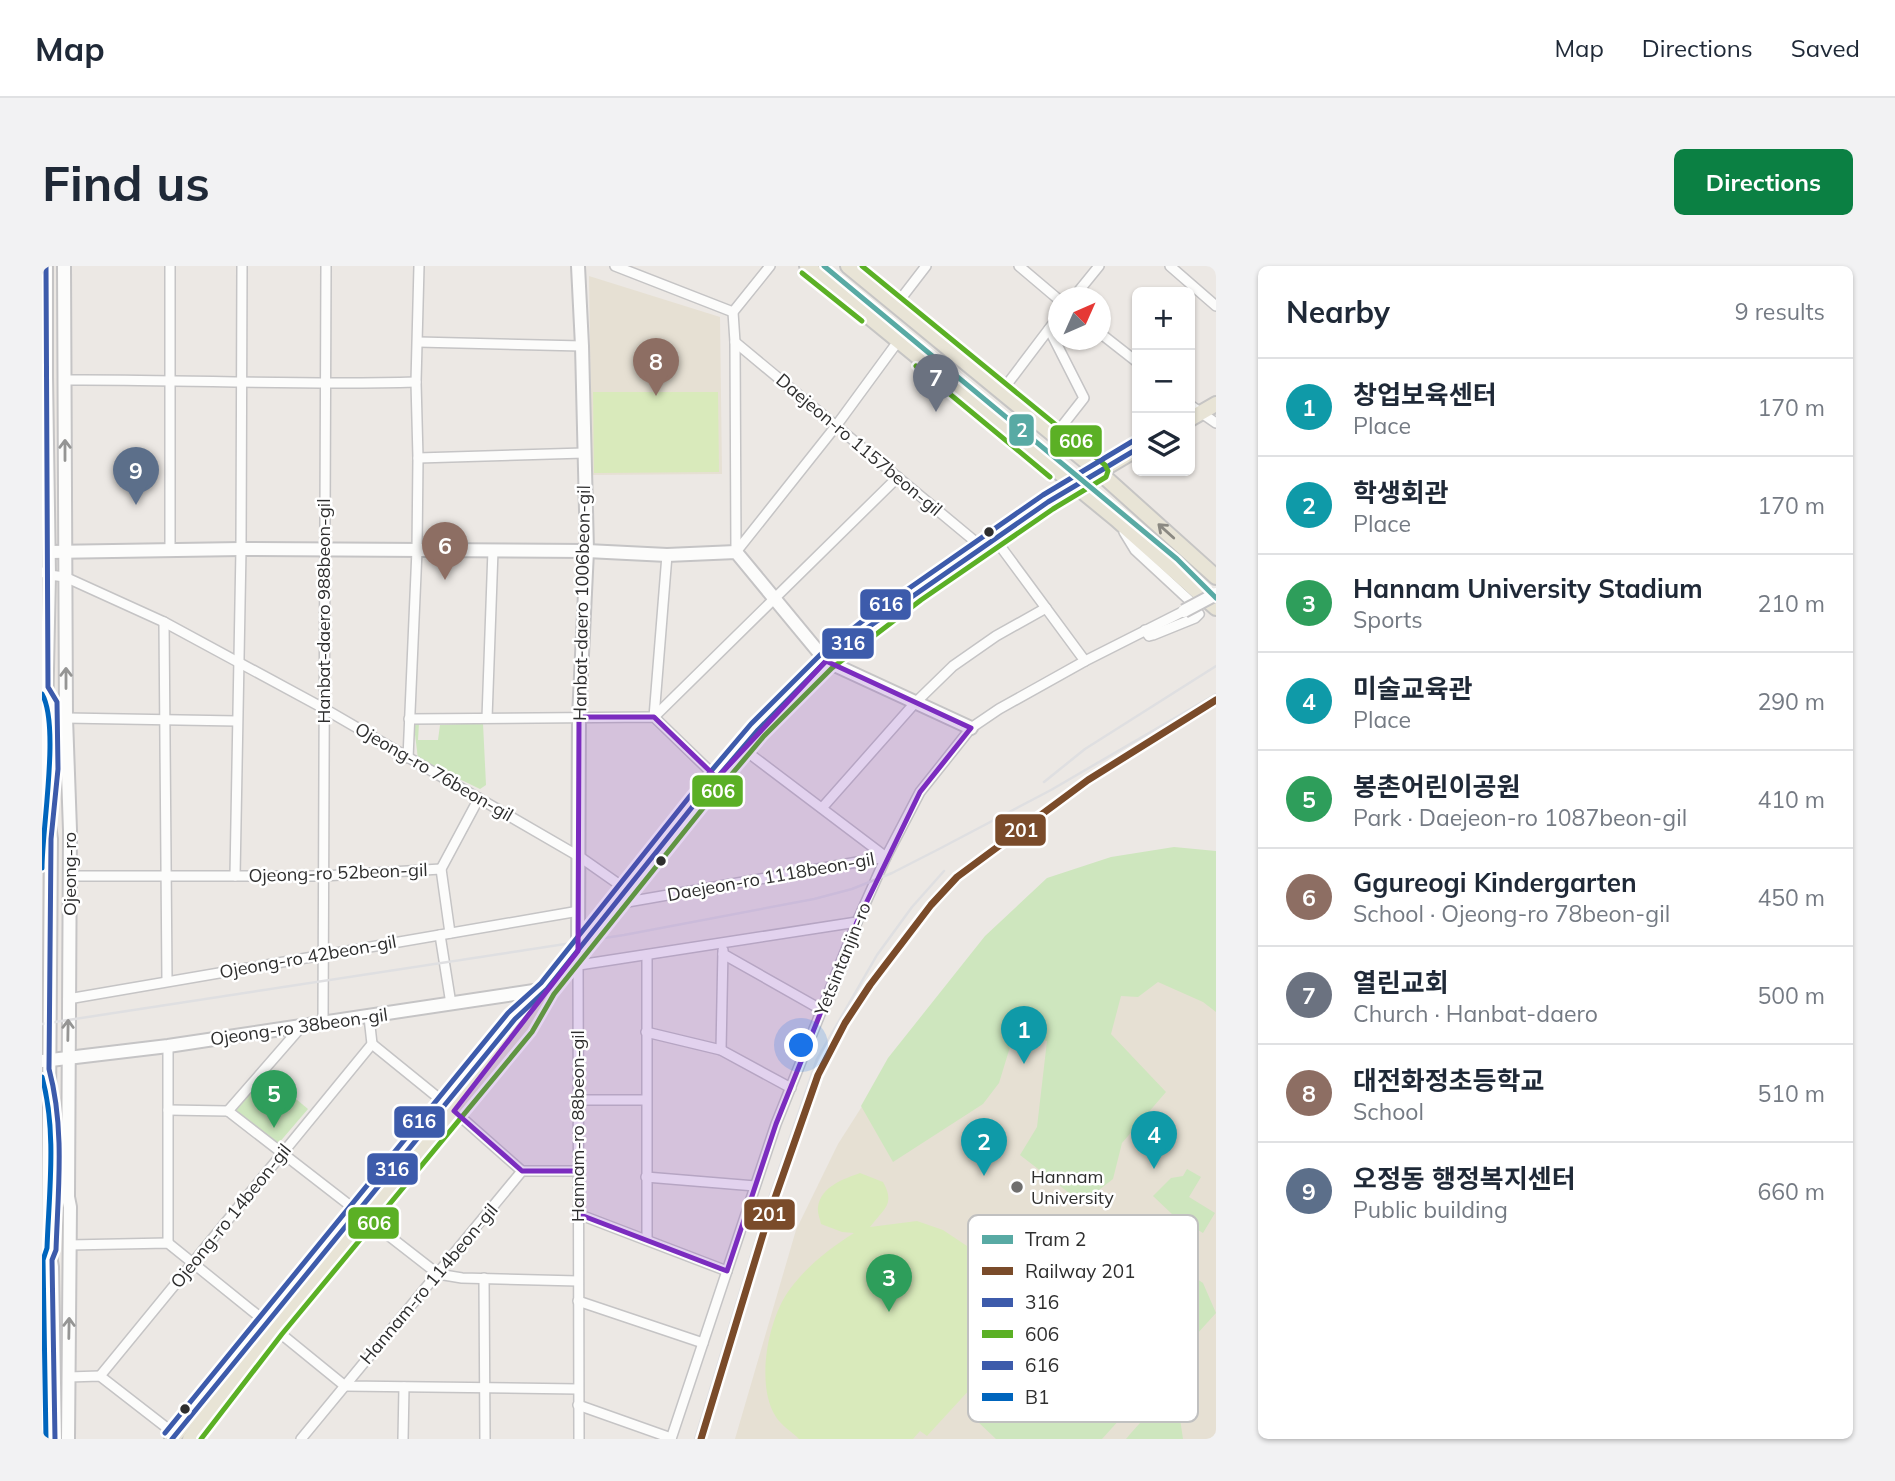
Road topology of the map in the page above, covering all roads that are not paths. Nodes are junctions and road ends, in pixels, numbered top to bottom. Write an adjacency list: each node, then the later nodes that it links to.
1 (46, 266): 29 (main road, Ojeong-ro)
2 (64, 266): 31 (main road, Ojeong-ro)
3 (170, 266): 30 (street)
4 (242, 266): 32 (street)
5 (326, 266): 34 (street, Hanbat-daero 988beon-gil)
6 (419, 266): 24 (street)
7 (578, 266): 26 (main road, Hanbat-daero 1006beon-gil)
8 (615, 266): 20 (street)
9 (770, 266): 20 (street)
10 (807, 266): 22 (main road)
11 (848, 266): 18 (main road)
12 (926, 266): 18 (street)
13 (1019, 266): 17 (street)
14 (1098, 266): 16 (street)
15 (1170, 266): 19 (street)
16 (1082, 287)
17 (1048, 290)
18 (896, 305): 35 (main road)
19 (1216, 306)
20 (733, 312): 25 (street)
21 (1048, 330): 35 (street)
22 (899, 340): 40 (street); 47 (main road)
23 (1111, 341): 28 (street)
24 (418, 342): 26 (street); 33 (street)
25 (735, 342): 40 (street, Daejeon-ro 1157beon-gil); 59 (street)
26 (582, 346): 43 (main road, Hanbat-daero 1006beon-gil)
27 (1060, 350): 41 (street)
28 (1132, 358)
29 (44, 376): 57 (main road, Ojeong-ro)
30 (170, 379): 31 (street); 32 (street); 55 (street)
31 (65, 380): 58 (main road, Ojeong-ro, one-way to 31)
32 (242, 380): 34 (street); 51 (street)
33 (416, 382): 34 (street); 44 (street)
34 (326, 385): 52 (street, Hanbat-daero 988beon-gil)
35 (1002, 391): 41 (main road)
36 (1216, 404): 37 (main road)
37 (1195, 411)
38 (1195, 413): 39 (street)
39 (1216, 423)
40 (836, 426): 46 (street, Daejeon-ro 1157beon-gil); 59 (street)
41 (1055, 435): 45 (main road)
42 (1132, 452): 45 (main road)
43 (584, 453): 44 (street); 56 (main road, Hanbat-daero 1006beon-gil)
44 (418, 458): 53 (street)
45 (1099, 472): 47 (main road); 63 (main road, one-way to 45)
46 (898, 477): 50 (street, Daejeon-ro 1157beon-gil); 65 (street)
47 (1075, 486): 48 (main road); 49 (main road)
48 (1116, 519): 67 (main road); 70 (street)
49 (995, 539): 50 (main road); 66 (street)
50 (983, 548): 73 (main road)
51 (241, 549): 52 (main road); 55 (main road); 72 (street)
52 (324, 549): 53 (main road); 75 (street, Hanbat-daero 988beon-gil)
53 (417, 550): 54 (main road); 81 (street)
54 (493, 550): 56 (main road); 80 (street)
55 (170, 551): 58 (main road)
56 (587, 551): 60 (main road); 77 (main road, Hanbat-daero 1006beon-gil)
57 (46, 552): 58 (main road); 61 (main road, Ojeong-ro)
58 (65, 552): 62 (main road, Ojeong-ro)
59 (736, 552): 60 (main road); 65 (main road)
60 (667, 555): 78 (street)
61 (46, 573): 62 (street, Ojeong-ro 76beon-gil); 76 (main road, Ojeong-ro)
62 (65, 577): 69 (street, Ojeong-ro 76beon-gil); 79 (main road, Ojeong-ro, one-way to 62)
63 (1216, 577)
64 (1216, 594): 68 (main road, bridge)
65 (774, 598): 73 (main road); 78 (street)
66 (1046, 608): 71 (street); 74 (street)
67 (1216, 608)
68 (1184, 611): 70 (street, Yetsintanjin-ro)
69 (164, 622): 72 (street, Ojeong-ro 76beon-gil); 82 (street)
70 (1145, 630): 71 (street, Yetsintanjin-ro)
71 (1085, 661): 84 (street, Yetsintanjin-ro)
72 (238, 662): 75 (street, Ojeong-ro 76beon-gil); 83 (street, Ojeong-ro 52beon-gil)
73 (826, 662): 74 (main road); 85 (main road)
74 (914, 704): 84 (main road); 89 (street)
75 (323, 708): 86 (street, Ojeong-ro 76beon-gil); 97 (street, Hanbat-daero 988beon-gil)
76 (44, 716): 93 (main road, Ojeong-ro)
77 (579, 717): 78 (street); 80 (street); 91 (main road, Hanbat-daero 1006beon-gil)
78 (653, 717): 87 (street)
79 (66, 718): 82 (street); 94 (main road, Ojeong-ro)
80 (487, 718): 81 (street)
81 (409, 719): 86 (street)
82 (164, 721): 83 (street); 95 (street)
83 (237, 722): 96 (street, Ojeong-ro 52beon-gil)
84 (971, 728): 90 (street, Yetsintanjin-ro)
85 (742, 748): 87 (main road); 89 (street)
86 (408, 758): 88 (street, Ojeong-ro 76beon-gil)
87 (717, 778): 98 (main road)
88 (479, 798): 91 (street, Ojeong-ro 76beon-gil); 92 (street)
89 (822, 808): 90 (street)
90 (886, 856): 99 (street, Daejeon-ro 1118beon-gil); 101 (street, Yetsintanjin-ro)
91 (580, 857): 98 (street, Ojeong-ro 76beon-gil); 100 (main road, Hanbat-daero 1006beon-gil)
92 (441, 869): 97 (street, Ojeong-ro 52beon-gil); 102 (street)
93 (46, 873): 111 (main road, Ojeong-ro)
94 (70, 876): 95 (street, Ojeong-ro 52beon-gil); 110 (main road, Ojeong-ro)
95 (166, 876): 96 (street, Ojeong-ro 52beon-gil); 108 (street)
96 (235, 876): 97 (street, Ojeong-ro 52beon-gil)
97 (323, 876): 105 (street, Hanbat-daero 988beon-gil)
98 (627, 890): 99 (main road)
99 (615, 904): 107 (main road)
100 (579, 911): 102 (street, Ojeong-ro 42beon-gil); 107 (main road, Hanbat-daero 1006beon-gil)
101 (857, 922): 103 (street); 113 (street, Yetsintanjin-ro)
102 (445, 934): 105 (street, Ojeong-ro 42beon-gil); 112 (street)
103 (724, 943): 104 (street); 106 (street)
104 (723, 954): 113 (street); 120 (street)
105 (323, 955): 108 (street, Ojeong-ro 42beon-gil); 115 (street, Hanbat-daero 988beon-gil)
106 (647, 955): 107 (street); 117 (street)
107 (579, 958): 109 (main road); 124 (street, Hannam-ro 88beon-gil)
108 (167, 981): 110 (street, Ojeong-ro 42beon-gil)
109 (547, 989): 112 (main road, Ojeong-ro 38beon-gil); 126 (main road)
110 (68, 999): 121 (main road, Ojeong-ro, one-way to 110)
111 (46, 1000): 122 (main road, Ojeong-ro)
112 (451, 1004): 114 (main road, Ojeong-ro 38beon-gil)
113 (822, 1010): 123 (street, Yetsintanjin-ro)
114 (369, 1017): 115 (main road, Ojeong-ro 38beon-gil); 118 (street)
115 (323, 1023): 116 (main road, Ojeong-ro 38beon-gil)
116 (302, 1026): 119 (main road, Ojeong-ro 38beon-gil); 128 (street)
117 (646, 1032): 120 (street); 125 (street)
118 (372, 1044): 126 (street); 129 (street, Ojeong-ro 14beon-gil)
119 (168, 1046): 121 (main road, Ojeong-ro 38beon-gil); 127 (street)
120 (720, 1050): 123 (street)
121 (67, 1059): 122 (main road, Ojeong-ro 38beon-gil); 139 (main road, Ojeong-ro)
122 (46, 1061): 137 (main road, Ojeong-ro)
123 (791, 1088): 133 (street, Yetsintanjin-ro)
124 (577, 1100): 125 (street); 131 (street, Hannam-ro 88beon-gil)
125 (646, 1100): 132 (street)
126 (450, 1108): 130 (street); 135 (main road)
127 (168, 1110): 128 (street); 138 (street)
128 (228, 1111): 129 (street)
129 (282, 1153): 135 (street); 140 (street, Ojeong-ro 14beon-gil)
130 (522, 1171): 131 (street); 142 (street, Hannam-ro 114beon-gil)
131 (577, 1171): 134 (street, Hannam-ro 88beon-gil)
132 (646, 1177): 133 (street); 136 (street)
133 (755, 1186): 141 (street, Yetsintanjin-ro)
134 (578, 1214): 136 (street); 144 (street, Hannam-ro 88beon-gil)
135 (361, 1215): 142 (street); 146 (main road)
136 (647, 1240): 141 (street)
137 (45, 1243): 155 (main road, Ojeong-ro)
138 (169, 1243): 139 (street); 140 (street)
139 (69, 1245): 149 (main road, Ojeong-ro, one-way to 139)
140 (193, 1263): 146 (street); 148 (street, Ojeong-ro 14beon-gil)
141 (727, 1271): 147 (street, Yetsintanjin-ro)
142 (438, 1274): 143 (street); 150 (street, Hannam-ro 114beon-gil)
143 (484, 1278): 144 (street); 152 (street)
144 (578, 1281): 145 (street, Hannam-ro 88beon-gil)
145 (578, 1301): 147 (street); 153 (street, Hannam-ro 88beon-gil)
146 (270, 1326): 150 (street); 156 (main road)
147 (704, 1343): 157 (street, Yetsintanjin-ro)
148 (100, 1376): 149 (street); 156 (street)
149 (68, 1377): 158 (main road, Ojeong-ro)
150 (345, 1386): 151 (street); 159 (street, Hannam-ro 114beon-gil)
151 (404, 1387): 152 (street); 160 (street)
152 (485, 1388): 153 (street); 161 (street)
153 (578, 1389): 154 (street, Hannam-ro 88beon-gil)
154 (578, 1405): 157 (street); 162 (street, Hannam-ro 88beon-gil)
155 (51, 1434)
156 (179, 1438)
157 (671, 1438)
158 (68, 1439)
159 (301, 1439)
160 (403, 1439)
161 (485, 1439)
162 (579, 1439)

